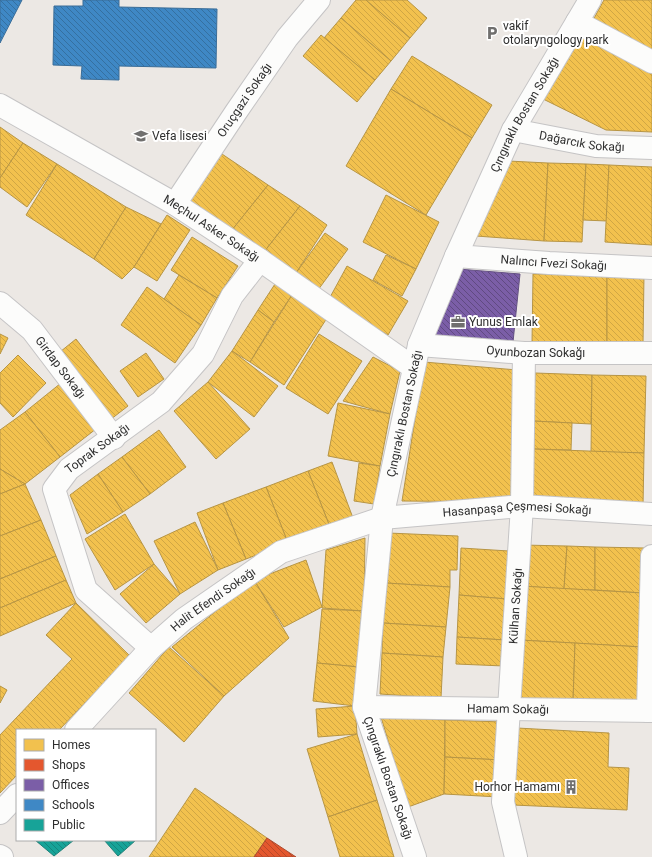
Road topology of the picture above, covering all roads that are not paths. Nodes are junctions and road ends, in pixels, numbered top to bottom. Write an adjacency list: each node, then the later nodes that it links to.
1 (319, 0): 8 (street, Oruçgazi Sokağı)
2 (590, 0): 3 (street, Çıngıraklı Bostan Sokağı)
3 (577, 22): 4 (street); 6 (street, Çıngıraklı Bostan Sokağı)
4 (652, 62)
5 (0, 105): 8 (street, Meçhul Asker Sokağı)
6 (513, 130): 7 (street, Dağarcık Sokağı); 9 (street, Çıngıraklı Bostan Sokağı)
7 (652, 148)
8 (176, 204): 10 (street, Meçhul Asker Sokağı)
9 (456, 256): 11 (street, Nalıncı Fvezi Sokağı); 13 (street, Çıngıraklı Bostan Sokağı)
10 (260, 260): 16 (street, Meçhul Asker Sokağı); 17 (street, Toprak Sokağı)
11 (652, 268)
12 (0, 303): 17 (street, Girdap Sokağı)
13 (419, 345): 14 (street, Oyunbozan Sokağı); 16 (street, Çıngıraklı Bostan Sokağı)
14 (524, 353): 15 (street, Oyunbozan Sokağı); 18 (street, Külhan Sokağı)
15 (652, 353)
16 (414, 368): 20 (street, Çıngıraklı Bostan Sokağı)
17 (114, 438): 22 (street, Toprak Sokağı)
18 (522, 506): 19 (street, Hasanpaşa Çeşmesi Sokağı); 20 (street, Hasanpaşa Çeşmesi Sokağı); 24 (street, Külhan Sokağı)
19 (652, 514)
20 (382, 518): 22 (street, Halit Efendi Sokağı); 23 (street, Çıngıraklı Bostan Sokağı)
21 (652, 556): 25 (street)
22 (151, 648): 26 (street, Halit Efendi Sokağı)
23 (364, 707): 24 (street, Hamam Sokağı); 29 (street, Çıngıraklı Bostan Sokağı)
24 (509, 708): 25 (street, Hamam Sokağı); 30 (street, Külhan Sokağı)
25 (650, 711)
26 (77, 729)
27 (16, 795): 28 (street)
28 (0, 813)
29 (415, 857)
30 (516, 857)

